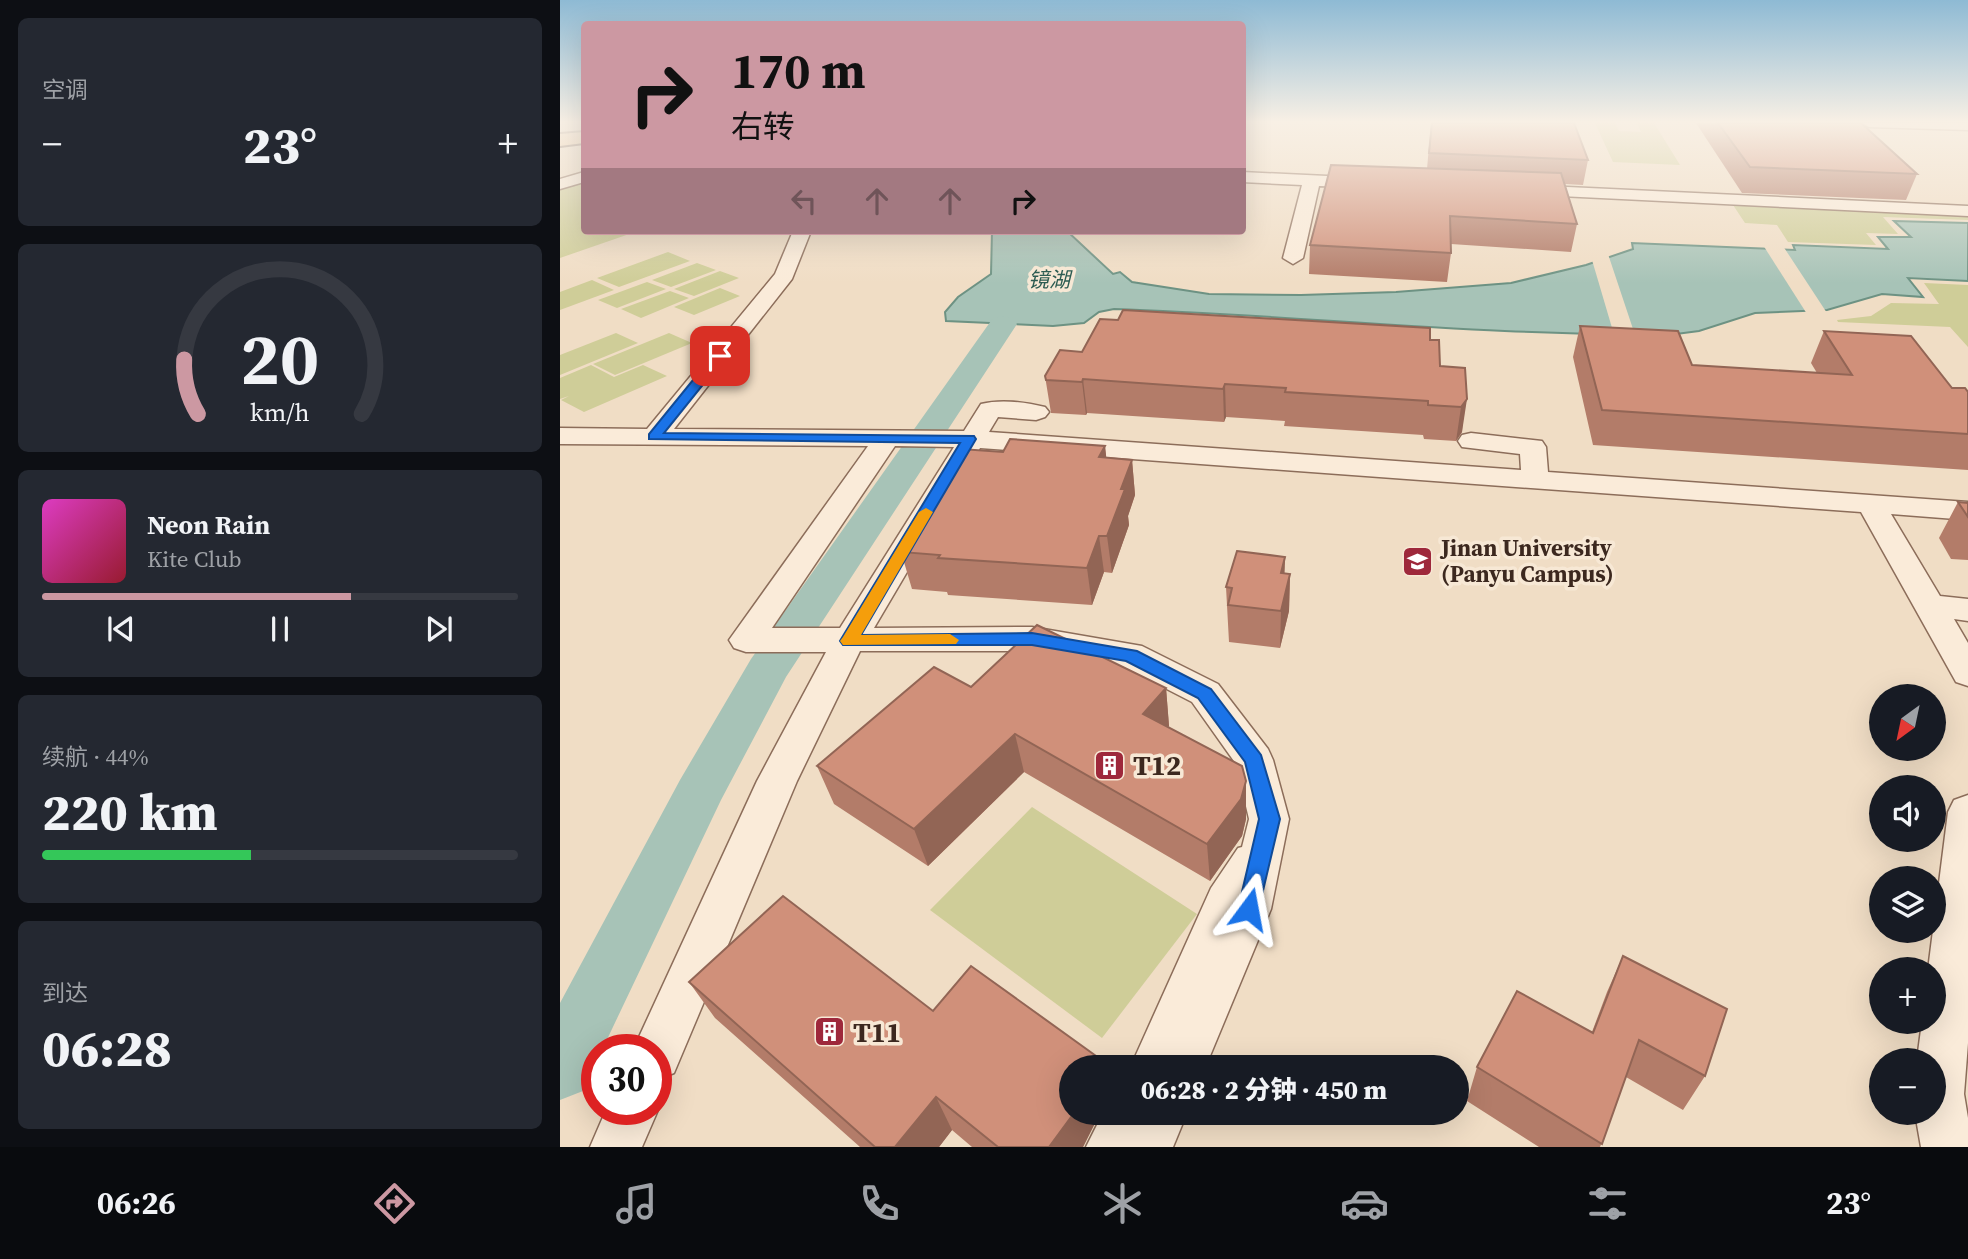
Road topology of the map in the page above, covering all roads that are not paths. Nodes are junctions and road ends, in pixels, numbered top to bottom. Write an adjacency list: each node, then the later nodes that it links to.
1 (1246, 177): 3 (street)
2 (581, 178): 4 (street)
3 (1312, 180): 5 (street); 9 (street)
4 (560, 184)
5 (1393, 184)
6 (1514, 190): 7 (street)
7 (1968, 211)
8 (800, 235): 12 (street)
9 (1293, 258)
10 (1036, 412): 14 (street)
11 (560, 436): 12 (street)
12 (654, 437): 13 (street)
13 (887, 439): 14 (street); 21 (street)
14 (960, 439): 16 (street); 21 (street)
15 (1471, 441): 16 (street)
16 (1535, 480): 17 (street)
17 (1871, 504): 18 (street); 19 (street)
18 (1968, 511)
19 (1931, 607): 20 (street); 22 (street)
20 (1968, 610)
21 (849, 641): 24 (street); 25 (street)
22 (1968, 673)
23 (1968, 811): 34 (street)
24 (1264, 845): 26 (street); 27 (street)
25 (665, 1034)
26 (1161, 1055)
27 (1186, 1055)
28 (626, 1125): 31 (street)
29 (1125, 1125): 32 (street)
30 (1156, 1125): 33 (street)
31 (616, 1147)
32 (1112, 1147)
33 (1147, 1147)
34 (1947, 1147)

